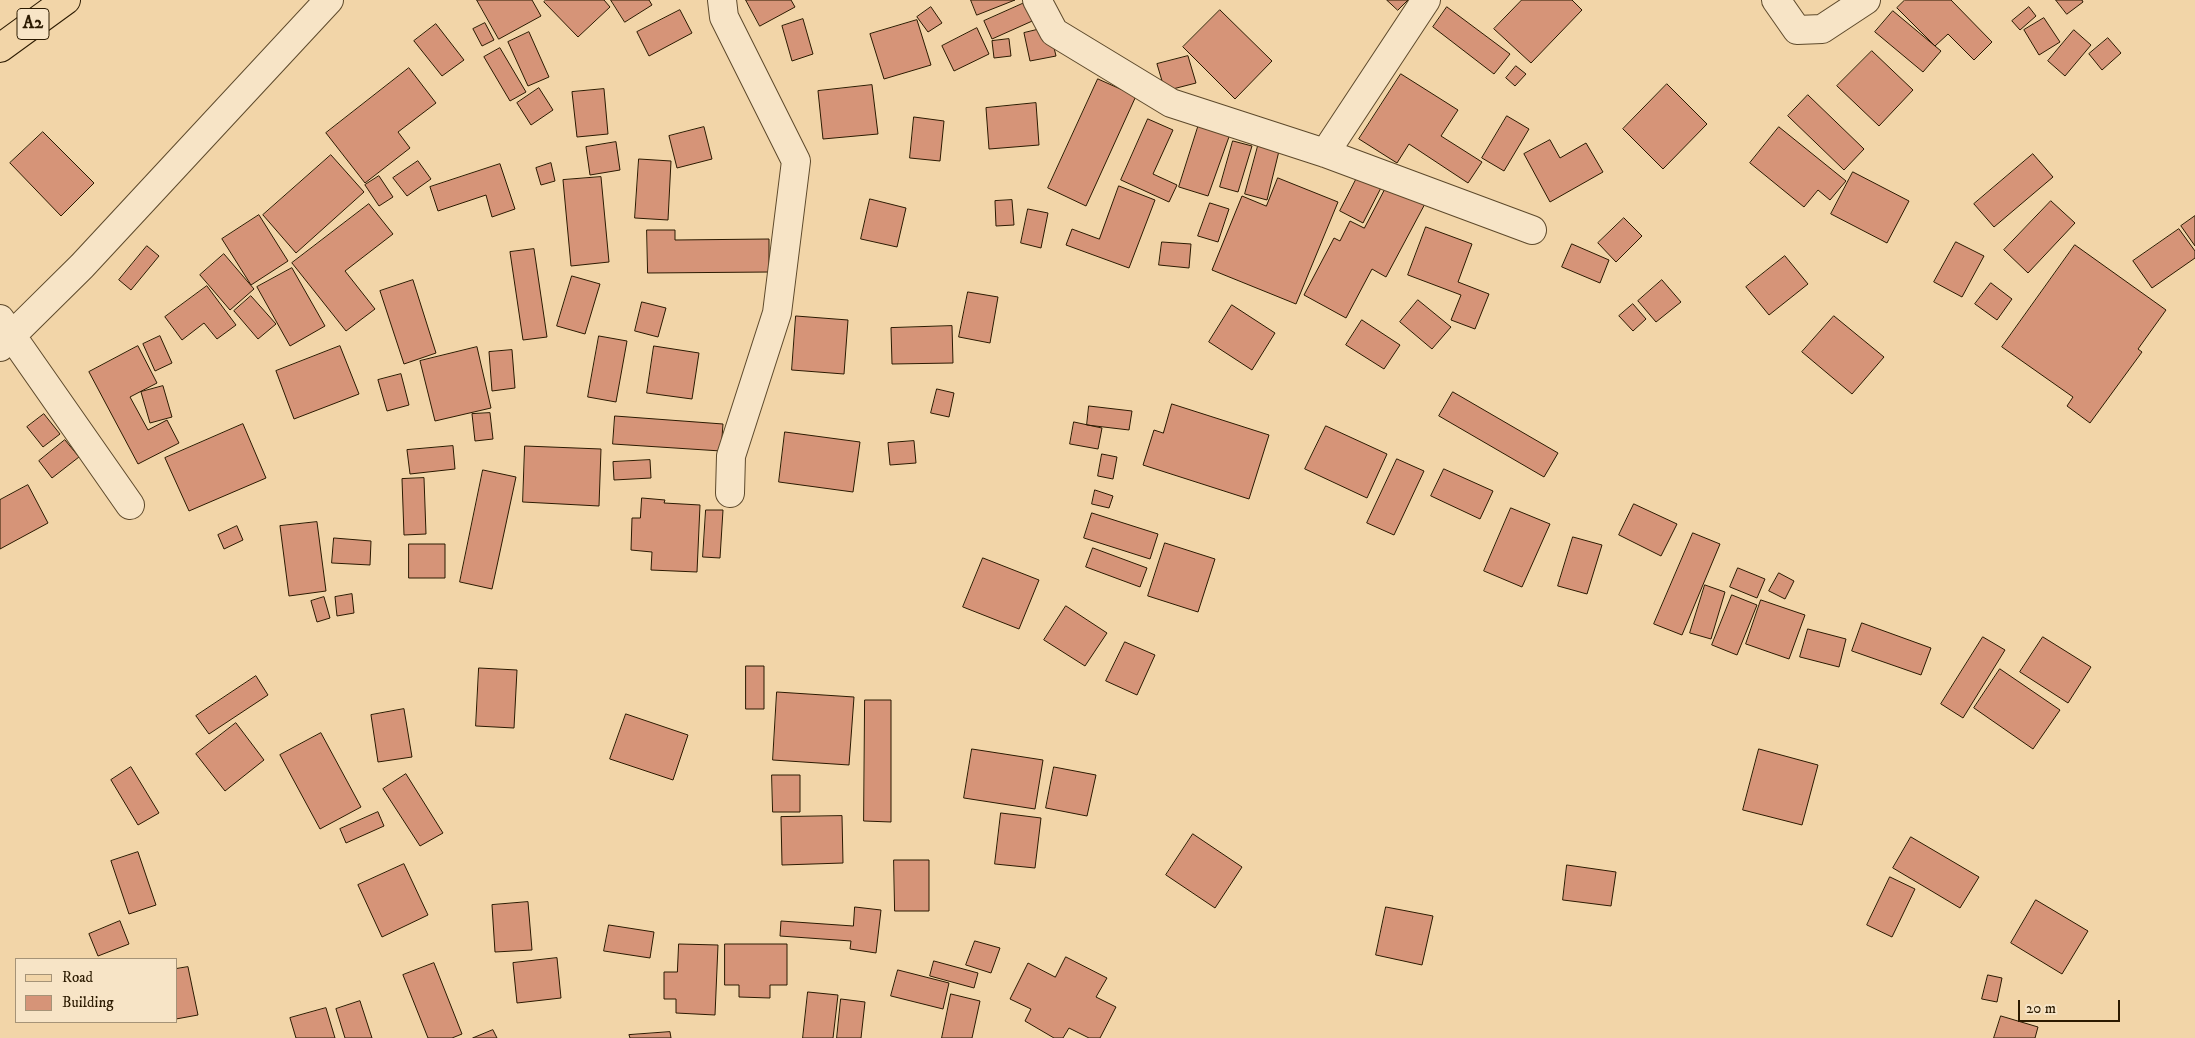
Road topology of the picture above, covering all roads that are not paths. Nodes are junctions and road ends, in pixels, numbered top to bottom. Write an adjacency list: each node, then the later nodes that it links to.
1 (66, 0): 8 (main road, A2)
2 (329, 0): 11 (street)
3 (722, 0): 12 (street)
4 (1038, 0): 9 (street)
5 (1426, 0): 9 (street)
6 (1776, 0): 7 (street)
7 (1866, 0)
8 (0, 48)
9 (1325, 153): 10 (street)
10 (1532, 230)
11 (4, 334): 13 (street)
12 (730, 492)
13 (130, 505)

